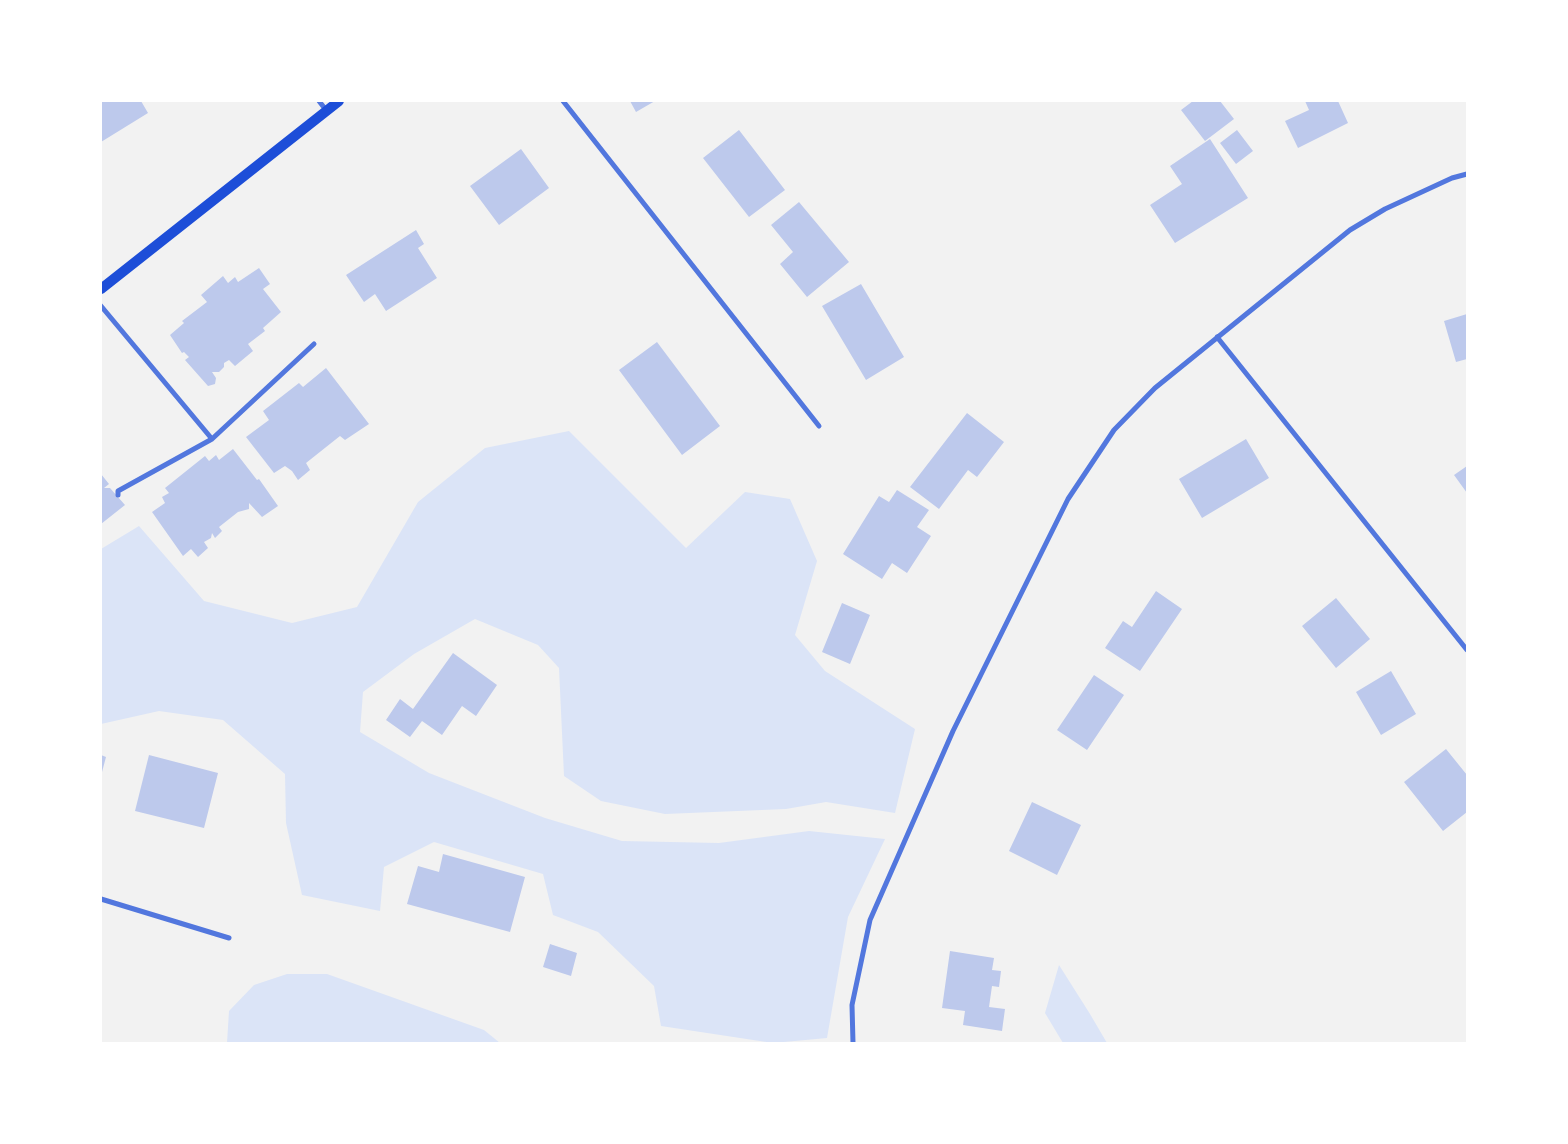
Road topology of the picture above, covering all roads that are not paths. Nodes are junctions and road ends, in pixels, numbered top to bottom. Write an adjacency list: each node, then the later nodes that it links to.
1 (319, 101): 4 (street)
2 (339, 101): 4 (main road)
3 (563, 101): 10 (street)
4 (327, 111): 6 (main road)
5 (1467, 174): 8 (street)
6 (101, 289)
7 (101, 306): 11 (street)
8 (1217, 337): 13 (street); 16 (street)
9 (314, 344): 11 (street)
10 (819, 426)
11 (212, 438): 12 (street)
12 (118, 496)
13 (1467, 650)
14 (101, 899): 15 (street)
15 (229, 938)
16 (853, 1043)

